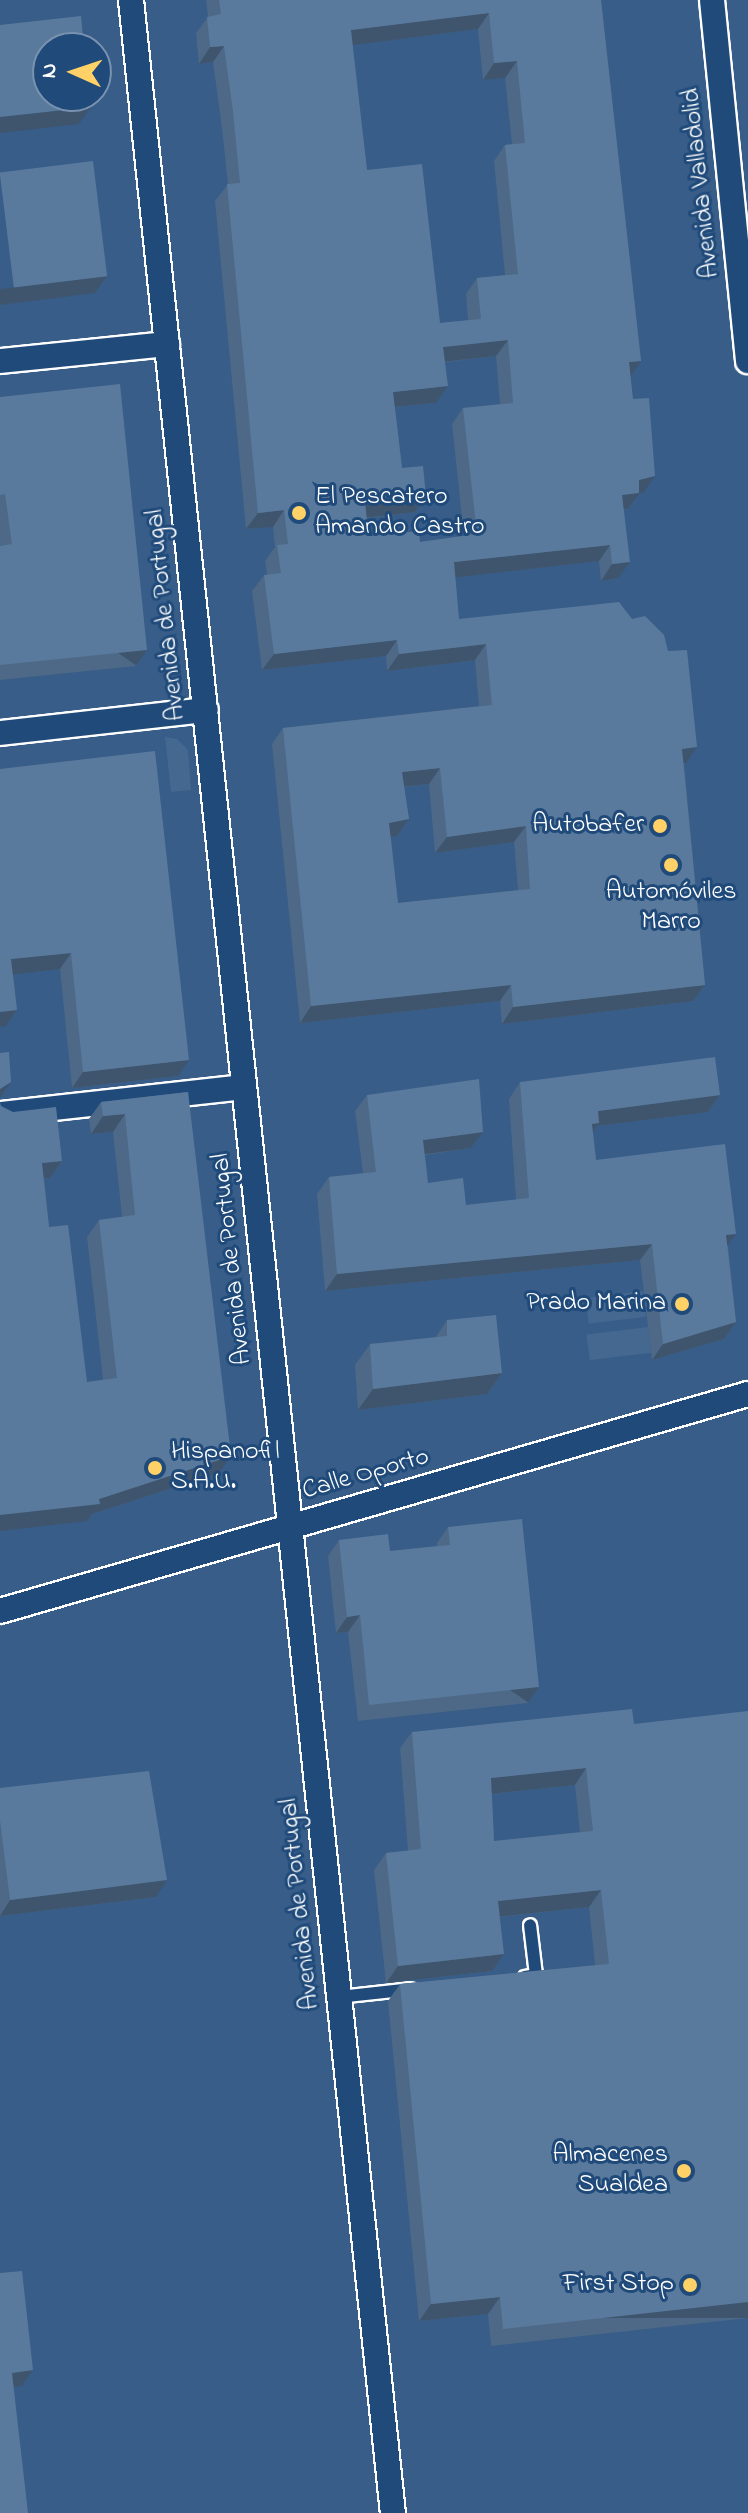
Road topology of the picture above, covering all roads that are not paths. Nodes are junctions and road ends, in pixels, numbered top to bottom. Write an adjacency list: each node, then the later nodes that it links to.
1 (131, 0): 3 (street, Avenida de Portugal)
2 (712, 0): 5 (street, Avenida Valladolid)
3 (167, 344): 4 (street); 6 (street, Avenida de Portugal)
4 (0, 361)
5 (748, 361)
6 (206, 710): 7 (street); 8 (street, Avenida de Portugal)
7 (0, 733)
8 (244, 1087): 9 (street); 11 (street, Avenida de Portugal)
9 (0, 1114)
10 (748, 1394): 11 (street, Calle Oporto)
11 (288, 1527): 12 (street, Calle Oporto); 16 (street, Avenida de Portugal)
12 (0, 1611)
13 (530, 1925): 14 (lane)
14 (506, 1979)
15 (430, 1987): 16 (lane)
16 (339, 1997): 17 (street, Avenida de Portugal)
17 (393, 2513)

